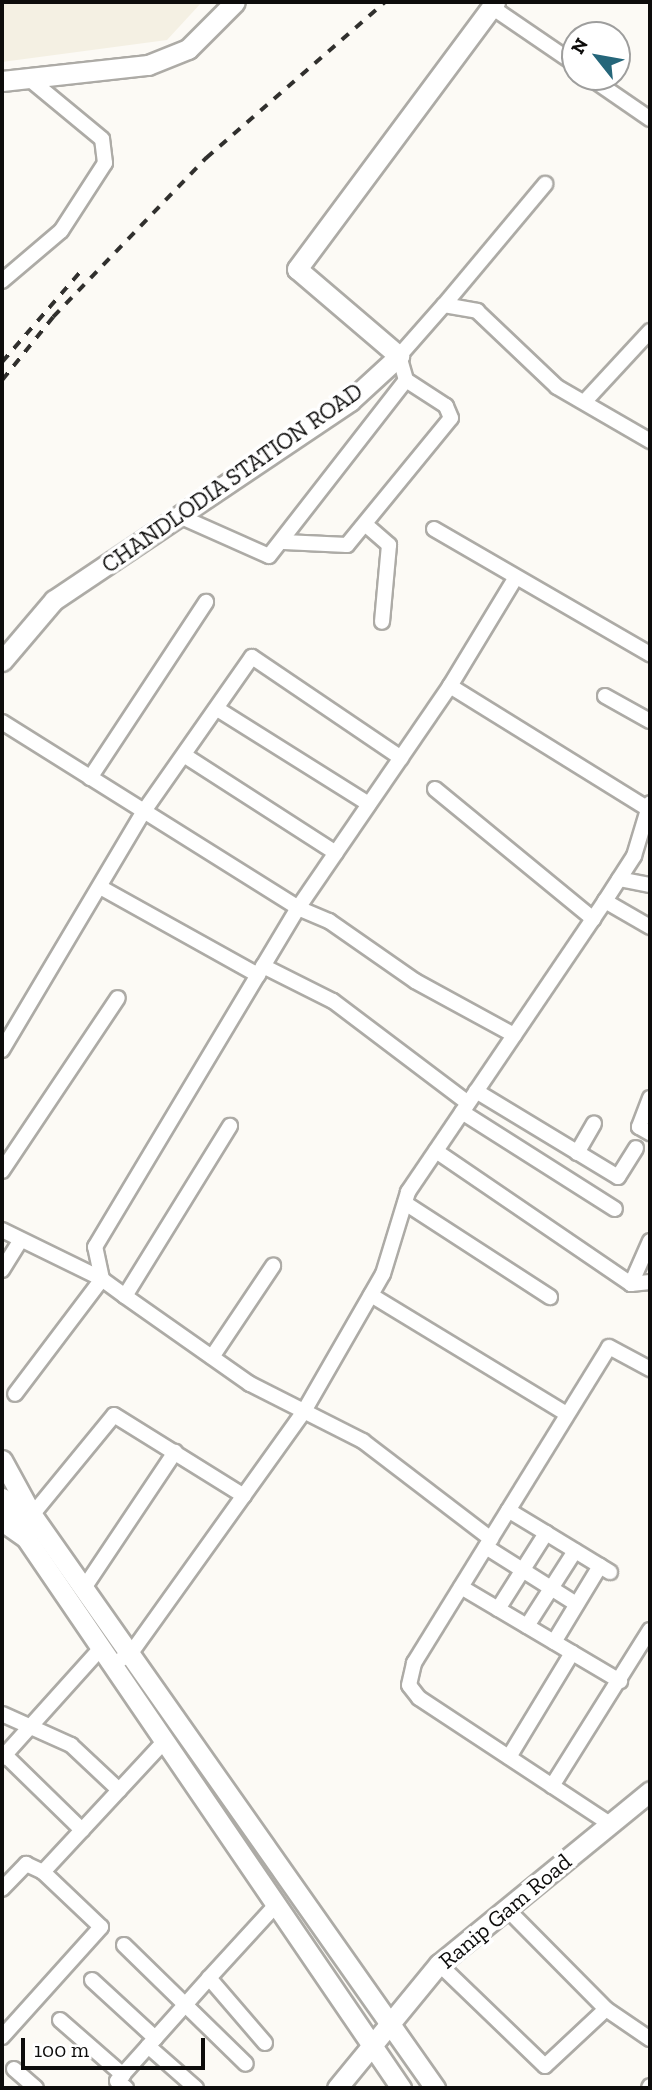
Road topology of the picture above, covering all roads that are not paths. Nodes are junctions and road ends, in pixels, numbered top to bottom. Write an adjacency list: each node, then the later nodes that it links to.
1 (236, 2): 4 (street)
2 (494, 5): 3 (street); 12 (street)
3 (561, 54)
4 (32, 81): 5 (street); 9 (street)
5 (2, 82)
6 (609, 91): 7 (street)
7 (650, 120)
8 (545, 184): 10 (street)
9 (2, 281)
10 (444, 305): 12 (street); 14 (street)
11 (650, 331): 14 (street)
12 (399, 356): 13 (street); 16 (street, CHANDLODIA STATION ROAD)
13 (406, 380): 17 (street); 19 (street)
14 (586, 400): 15 (street)
15 (650, 441)
16 (179, 516): 19 (street); 24 (street, CHANDLODIA STATION ROAD)
17 (365, 524): 19 (street); 22 (street)
18 (434, 529): 20 (street)
19 (284, 542)
20 (516, 577): 23 (street); 25 (street)
21 (206, 602): 32 (street)
22 (382, 622)
23 (650, 654)
24 (2, 661)
25 (450, 686): 31 (street); 35 (street)
26 (605, 696): 28 (street)
27 (219, 710): 30 (street); 31 (street); 34 (street)
28 (650, 721)
29 (2, 722): 32 (street)
30 (187, 757): 36 (street); 37 (street)
31 (401, 758): 34 (street)
32 (90, 778): 36 (street)
33 (435, 789): 43 (street)
34 (369, 804): 37 (street)
35 (649, 806): 38 (street)
36 (144, 811): 40 (street); 42 (street)
37 (336, 853): 42 (street)
38 (619, 879): 39 (street); 41 (street)
39 (650, 885)
40 (100, 887): 45 (street); 48 (street)
41 (606, 901): 43 (street); 44 (street)
42 (298, 908): 45 (street); 47 (street)
43 (593, 919): 47 (street)
44 (650, 927)
45 (261, 971): 50 (street); 65 (street)
46 (118, 998): 57 (street)
47 (514, 1035): 50 (street)
48 (2, 1050)
49 (650, 1098): 53 (street)
50 (469, 1102): 55 (street); 56 (street); 59 (street)
51 (594, 1123): 56 (street)
52 (230, 1126): 69 (street)
53 (650, 1133)
54 (636, 1148): 56 (street)
55 (436, 1151): 58 (street); 67 (street)
56 (577, 1153)
57 (2, 1171)
58 (405, 1203): 68 (street); 70 (street)
59 (615, 1209)
60 (2, 1230): 62 (street)
61 (650, 1241): 67 (street)
62 (19, 1242): 64 (street); 65 (street)
63 (273, 1266): 71 (street)
64 (2, 1270)
65 (102, 1279): 69 (street); 73 (street)
66 (650, 1282): 67 (street)
67 (631, 1284)
68 (371, 1295): 74 (street); 75 (street)
69 (125, 1296): 71 (street)
70 (550, 1297)
71 (212, 1357): 74 (street)
72 (650, 1369): 75 (street)
73 (15, 1394)
74 (303, 1413): 79 (street); 84 (street)
75 (568, 1414): 81 (street)
76 (175, 1452): 79 (street); 82 (street); 89 (street)
77 (2, 1460): 82 (street)
78 (2, 1471): 80 (street)
79 (244, 1496): 95 (street)
80 (7, 1505): 82 (street); 97 (street)
81 (508, 1510): 83 (street); 84 (street)
82 (32, 1515): 89 (street)
83 (546, 1533): 85 (street); 86 (street)
84 (488, 1543): 86 (street); 87 (street)
85 (575, 1551): 88 (street); 90 (street)
86 (522, 1570): 88 (street); 91 (street)
87 (461, 1587): 91 (street); 103 (street)
88 (550, 1587): 90 (street); 92 (street)
89 (84, 1588): 95 (street)
90 (576, 1604): 94 (street)
91 (498, 1609): 92 (street)
92 (527, 1626): 94 (street)
93 (650, 1630): 98 (street)
94 (554, 1642): 96 (street)
95 (131, 1653): 97 (street); 119 (street)
96 (572, 1653): 98 (street); 103 (street)
97 (106, 1657): 100 (street); 101 (street)
98 (620, 1681): 104 (street)
99 (2, 1714): 100 (street)
100 (31, 1727): 102 (street); 105 (street)
101 (164, 1742): 105 (street); 111 (street)
102 (3, 1755): 108 (street)
103 (509, 1757): 104 (street)
104 (552, 1786): 107 (street)
105 (119, 1790): 108 (street)
106 (650, 1791): 107 (street, Ranip Gam Road)
107 (610, 1824): 112 (street, Ranip Gam Road)
108 (82, 1830): 109 (street)
109 (43, 1872): 110 (street); 121 (street)
110 (4, 1881)
111 (275, 1906): 115 (street); 123 (street)
112 (506, 1908): 114 (street, Ranip Gam Road); 118 (street)
113 (124, 1945): 117 (street)
114 (439, 1964): 118 (street); 119 (street, Ranip Gam Road)
115 (209, 1978): 117 (street); 125 (street)
116 (92, 1980): 124 (street)
117 (186, 2003): 124 (street); 126 (street)
118 (606, 2010): 122 (street)
119 (390, 2018): 123 (street, Ranip Gam Road); 133 (street)
120 (60, 2020): 128 (street)
121 (2, 2037)
122 (650, 2039)
123 (370, 2041): 131 (street, Ranip Gam Road); 132 (street)
124 (151, 2042): 128 (street); 130 (street)
125 (265, 2043)
126 (246, 2064)
127 (14, 2069): 129 (street)
128 (124, 2082)
129 (36, 2088)
130 (196, 2088)
131 (337, 2088)
132 (401, 2088)
133 (435, 2088)

